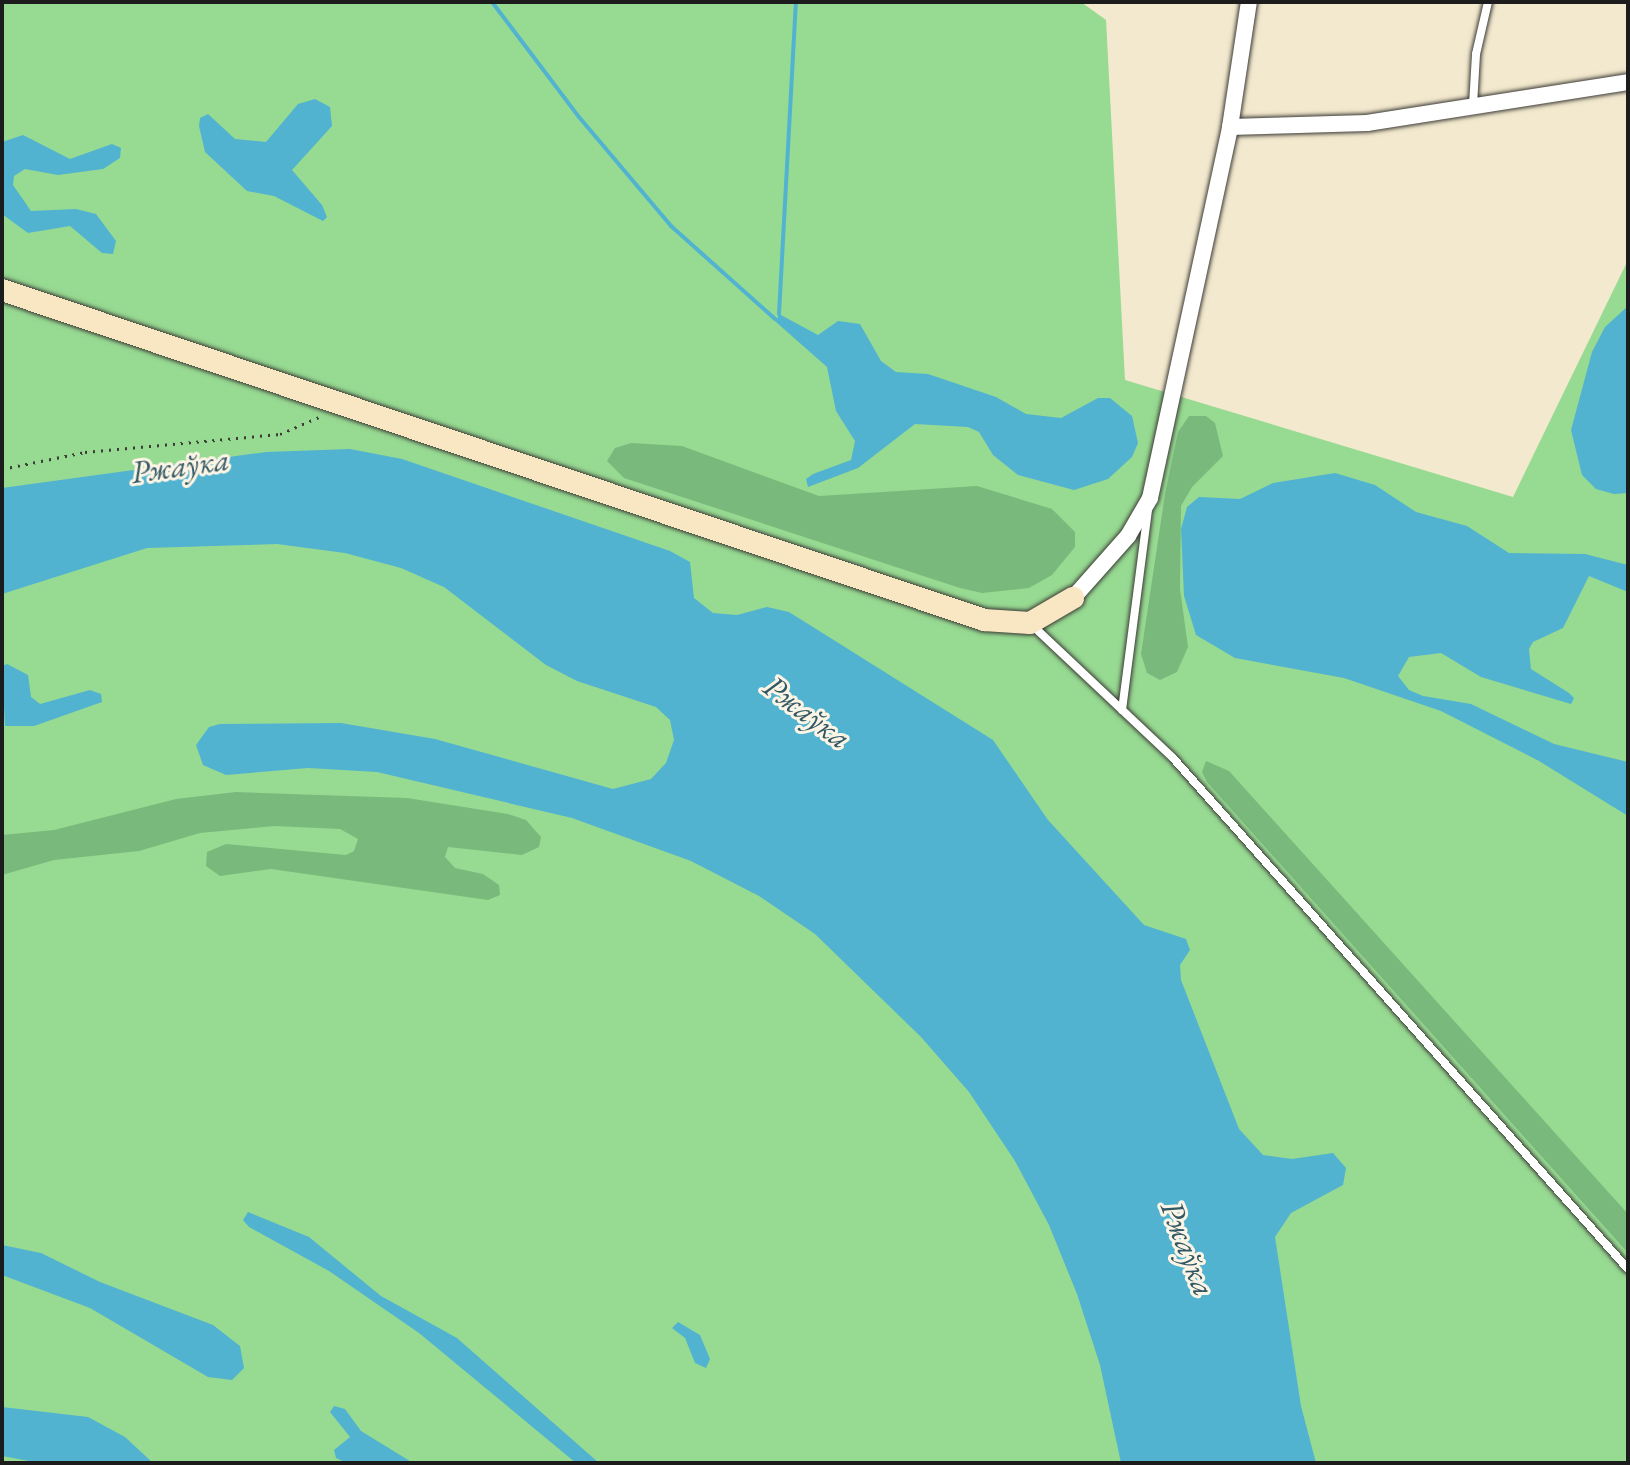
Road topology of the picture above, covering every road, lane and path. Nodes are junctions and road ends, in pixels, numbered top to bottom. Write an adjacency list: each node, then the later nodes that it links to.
1 (1249, 2): 5 (street)
2 (1488, 2): 4 (lane)
3 (1628, 82): 4 (street)
4 (1473, 106): 5 (street)
5 (1230, 127): 9 (street)
6 (2, 290): 7 (street)
7 (328, 400): 8 (path); 11 (street)
8 (2, 469)
9 (1150, 498): 10 (street); 12 (lane)
10 (1073, 598): 11 (street)
11 (1030, 623): 12 (lane)
12 (1122, 710): 13 (lane)
13 (1628, 1269)

